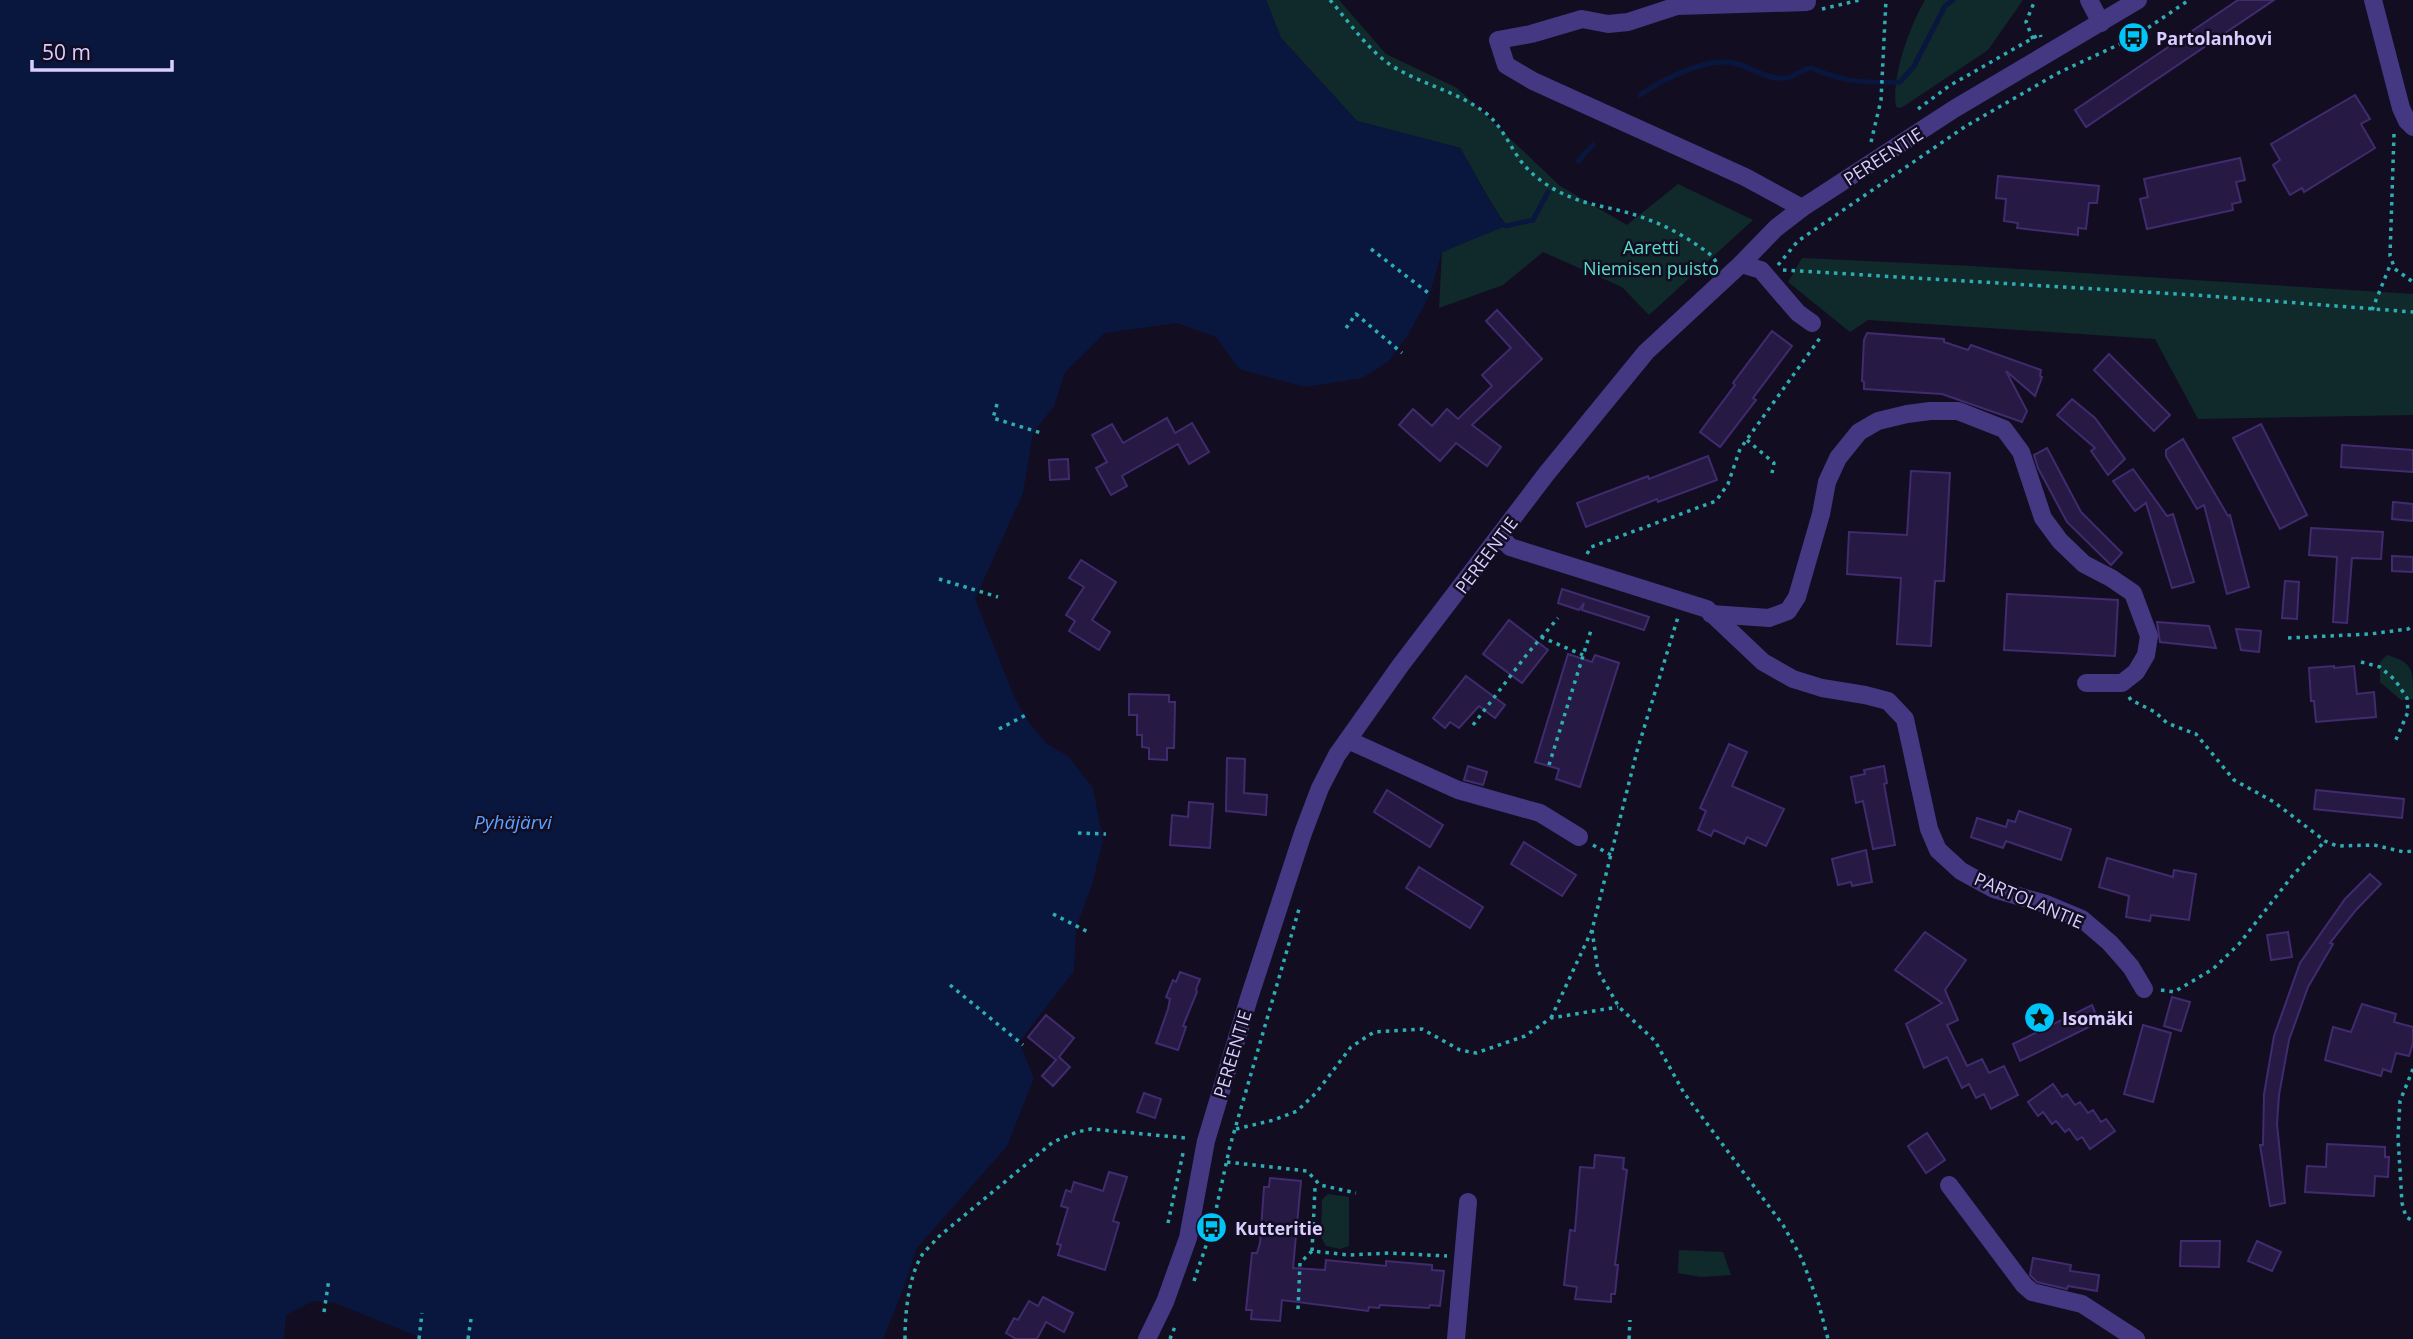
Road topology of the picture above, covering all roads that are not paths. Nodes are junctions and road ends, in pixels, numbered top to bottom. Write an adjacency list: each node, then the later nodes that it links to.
1 (2089, 0): 5 (street)
2 (2138, 0): 5 (street, PEREENTIE)
3 (2373, 0): 6 (street)
4 (1803, 4): 7 (street)
5 (2101, 23): 7 (street, PEREENTIE)
6 (2413, 127)
7 (1802, 208): 8 (street, PEREENTIE)
8 (1741, 264): 9 (street); 10 (street, PEREENTIE)
9 (1818, 328)
10 (1500, 536): 11 (street, PARTOLANTIE); 13 (street, PEREENTIE)
11 (1711, 614): 12 (street); 15 (street, PARTOLANTIE)
12 (2086, 683)
13 (1348, 740): 14 (street); 18 (street, PEREENTIE)
14 (1579, 837)
15 (2144, 989)
16 (1949, 1185): 20 (street)
17 (1468, 1202): 19 (street)
18 (1147, 1339)
19 (1456, 1339)
20 (2136, 1339)

